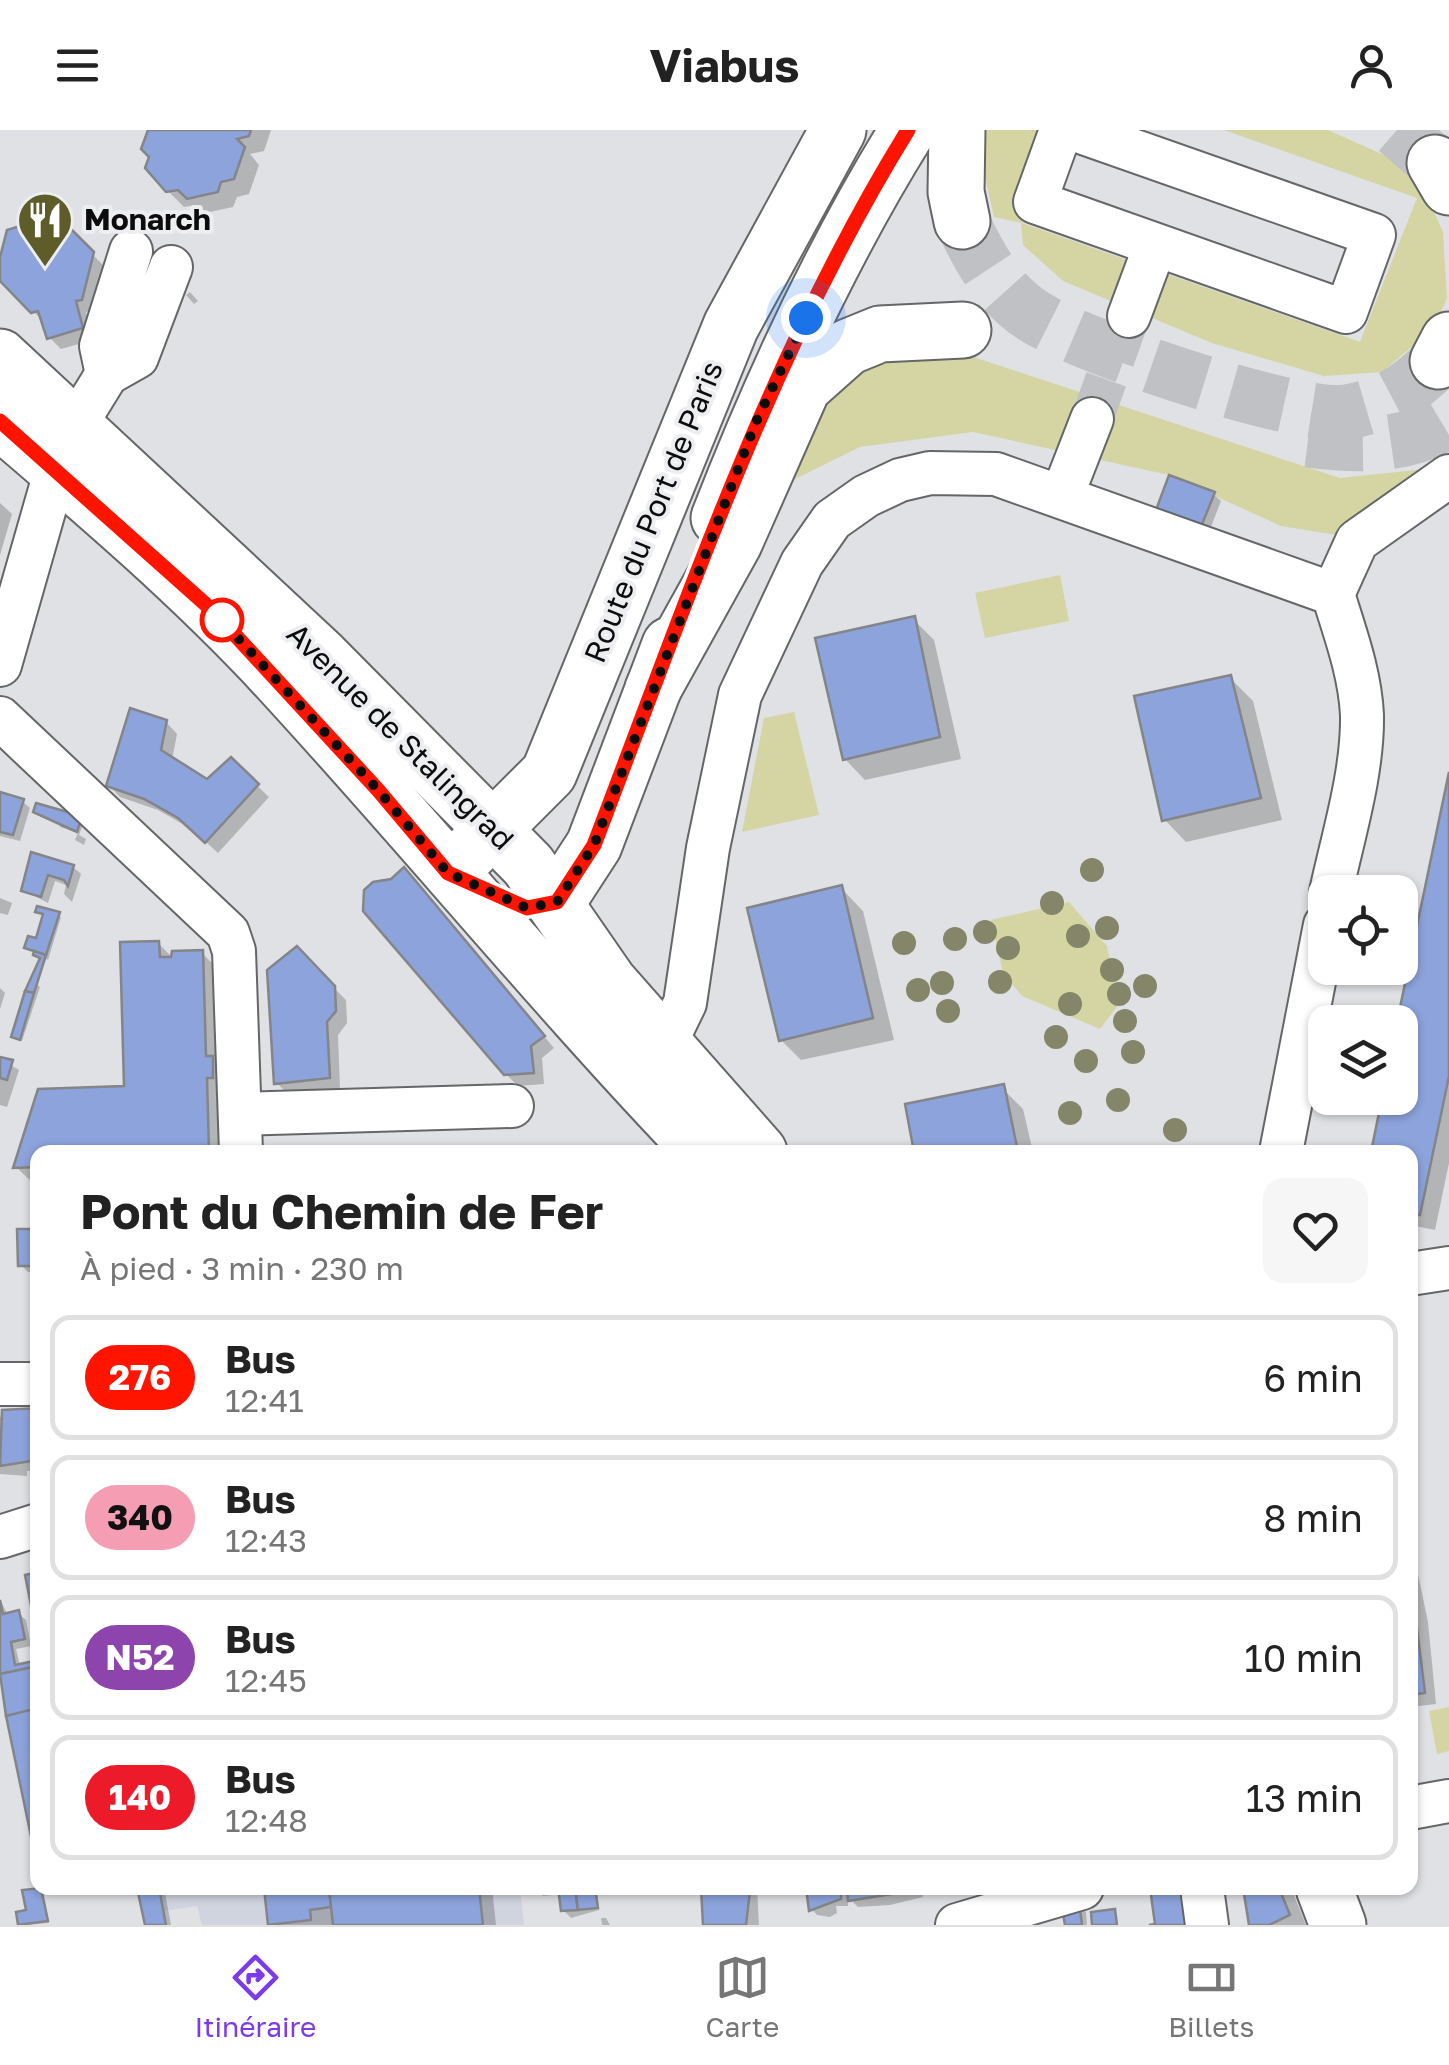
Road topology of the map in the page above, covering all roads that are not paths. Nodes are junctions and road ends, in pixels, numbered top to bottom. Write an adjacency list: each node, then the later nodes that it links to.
1 (838, 130): 23 (main road, Route du Port de Paris)
2 (908, 130): 21 (main road, Route du Port de Paris)
3 (957, 130): 6 (main road)
4 (1061, 130): 7 (street)
5 (1074, 130): 7 (street)
6 (962, 221)
7 (1155, 246): 10 (street)
8 (131, 251): 13 (street)
9 (170, 267): 13 (street)
10 (1129, 316)
11 (963, 330): 21 (main road)
12 (0, 358): 16 (main road, Avenue de Stalingrad)
13 (107, 374): 16 (street)
14 (1092, 419): 18 (street)
15 (0, 421): 16 (main road, Avenue de Stalingrad)
16 (65, 448): 20 (street); 23 (main road, Avenue de Stalingrad); 24 (main road, Avenue de Stalingrad)
17 (1449, 476): 19 (street)
18 (1062, 496): 19 (street); 28 (street)
19 (1333, 594): 25 (street)
20 (0, 665)
21 (653, 689): 26 (main road, Route du Port de Paris)
22 (0, 718): 30 (street)
23 (494, 830): 24 (main road, Route du Port de Paris); 26 (main road, Avenue de Stalingrad)
24 (448, 873): 26 (main road); 28 (main road, Avenue de Stalingrad)
25 (1335, 875)
26 (557, 902): 28 (main road, Avenue de Stalingrad)
27 (1314, 985): 33 (street)
28 (654, 1067): 31 (main road, Avenue de Stalingrad); 32 (main road, Avenue de Stalingrad)
29 (512, 1106): 30 (street)
30 (240, 1133)
31 (699, 1145)
32 (750, 1145)
33 (1282, 1145)
34 (1449, 1268): 35 (street)
35 (1418, 1273)
36 (0, 1384): 37 (street)
37 (30, 1384)
38 (30, 1528): 39 (street)
39 (0, 1537)
40 (1449, 1801): 41 (street)
41 (1418, 1807)
42 (1061, 1895): 45 (street)
43 (1203, 1895): 46 (street)
44 (1327, 1895): 47 (main road)
45 (979, 1922)
46 (1208, 1925)
47 (1338, 1925)

